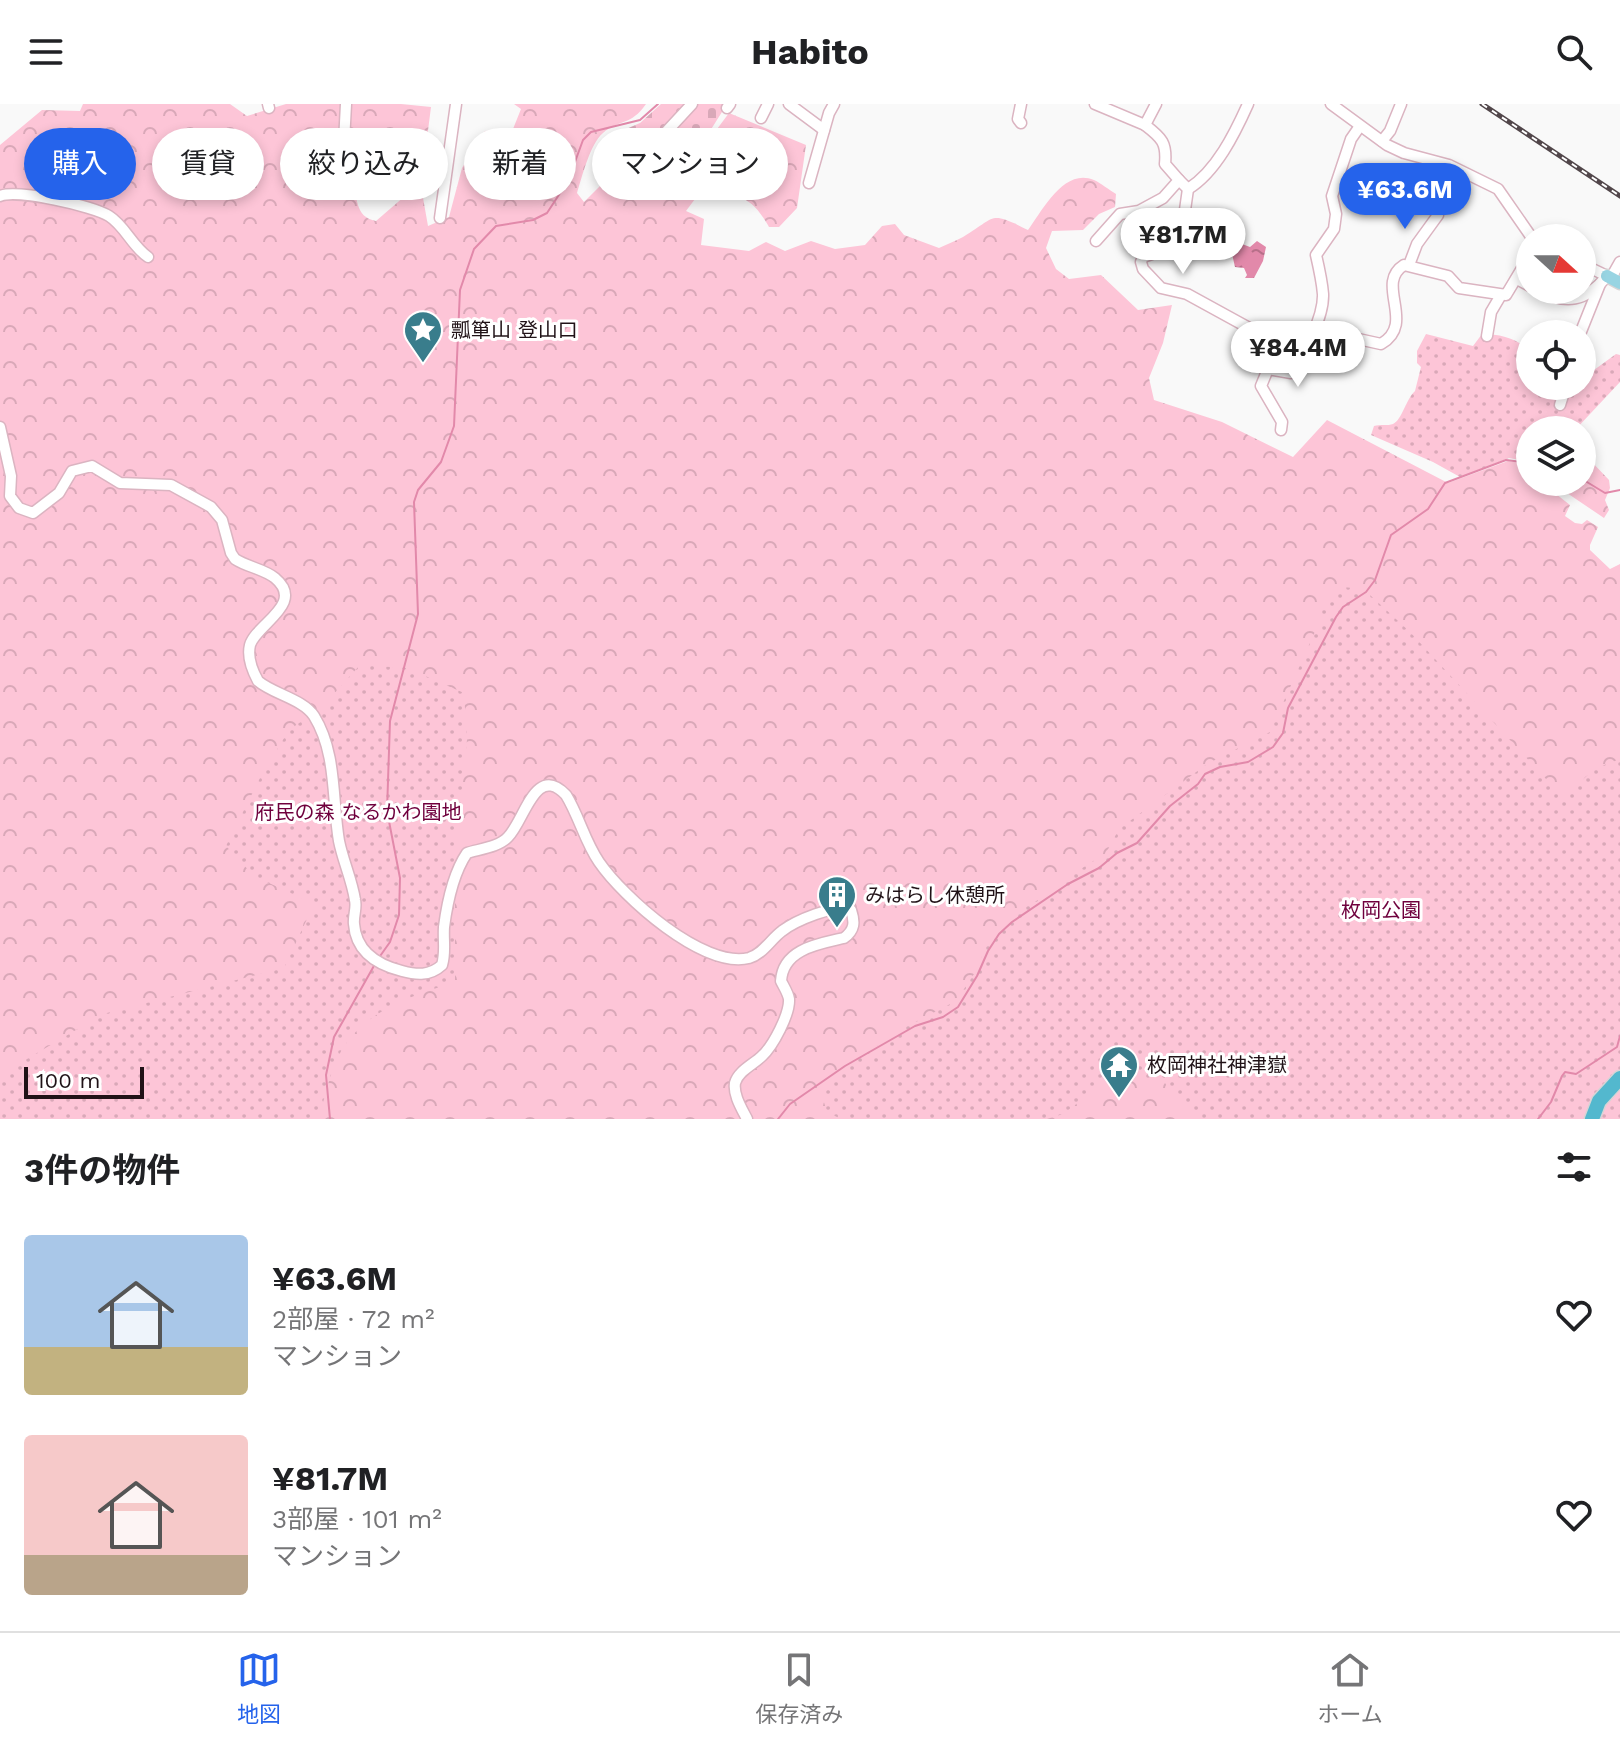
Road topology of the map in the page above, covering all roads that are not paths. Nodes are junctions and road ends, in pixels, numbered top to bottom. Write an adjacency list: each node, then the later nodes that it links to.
1 (346, 104): 17 (street)
2 (456, 104): 26 (street)
3 (692, 104): 18 (street)
4 (768, 104): 13 (street)
5 (789, 104): 19 (street)
6 (834, 104): 19 (street)
7 (1021, 104): 14 (street)
8 (1095, 104): 15 (street)
9 (1156, 104): 15 (street)
10 (1248, 104): 23 (street)
11 (1331, 104): 16 (street)
12 (1401, 104): 20 (street)
13 (761, 118)
14 (1021, 123)
15 (1145, 125): 21 (street)
16 (1360, 126): 20 (street); 36 (street)
17 (345, 128)
18 (670, 128)
19 (824, 130): 22 (street)
20 (1382, 141): 27 (street)
21 (1179, 180): 23 (street); 28 (street)
22 (809, 183)
23 (1188, 189): 38 (street)
24 (0, 196): 29 (street)
25 (1438, 215): 31 (street)
26 (440, 218)
27 (1522, 224)
28 (1096, 241)
29 (148, 257)
30 (1620, 262): 32 (street)
31 (1409, 265): 34 (street); 36 (street)
32 (1610, 280): 35 (street)
33 (1516, 281): 34 (street)
34 (1501, 295): 37 (street)
35 (1588, 320)
36 (1313, 329): 38 (street)
37 (1487, 336)
38 (1305, 350): 42 (street)
39 (1562, 400): 40 (street)
40 (1560, 405)
41 (0, 427): 44 (street)
42 (1281, 430)
43 (1620, 1078): 45 (highway)
44 (747, 1119)
45 (1592, 1119)

